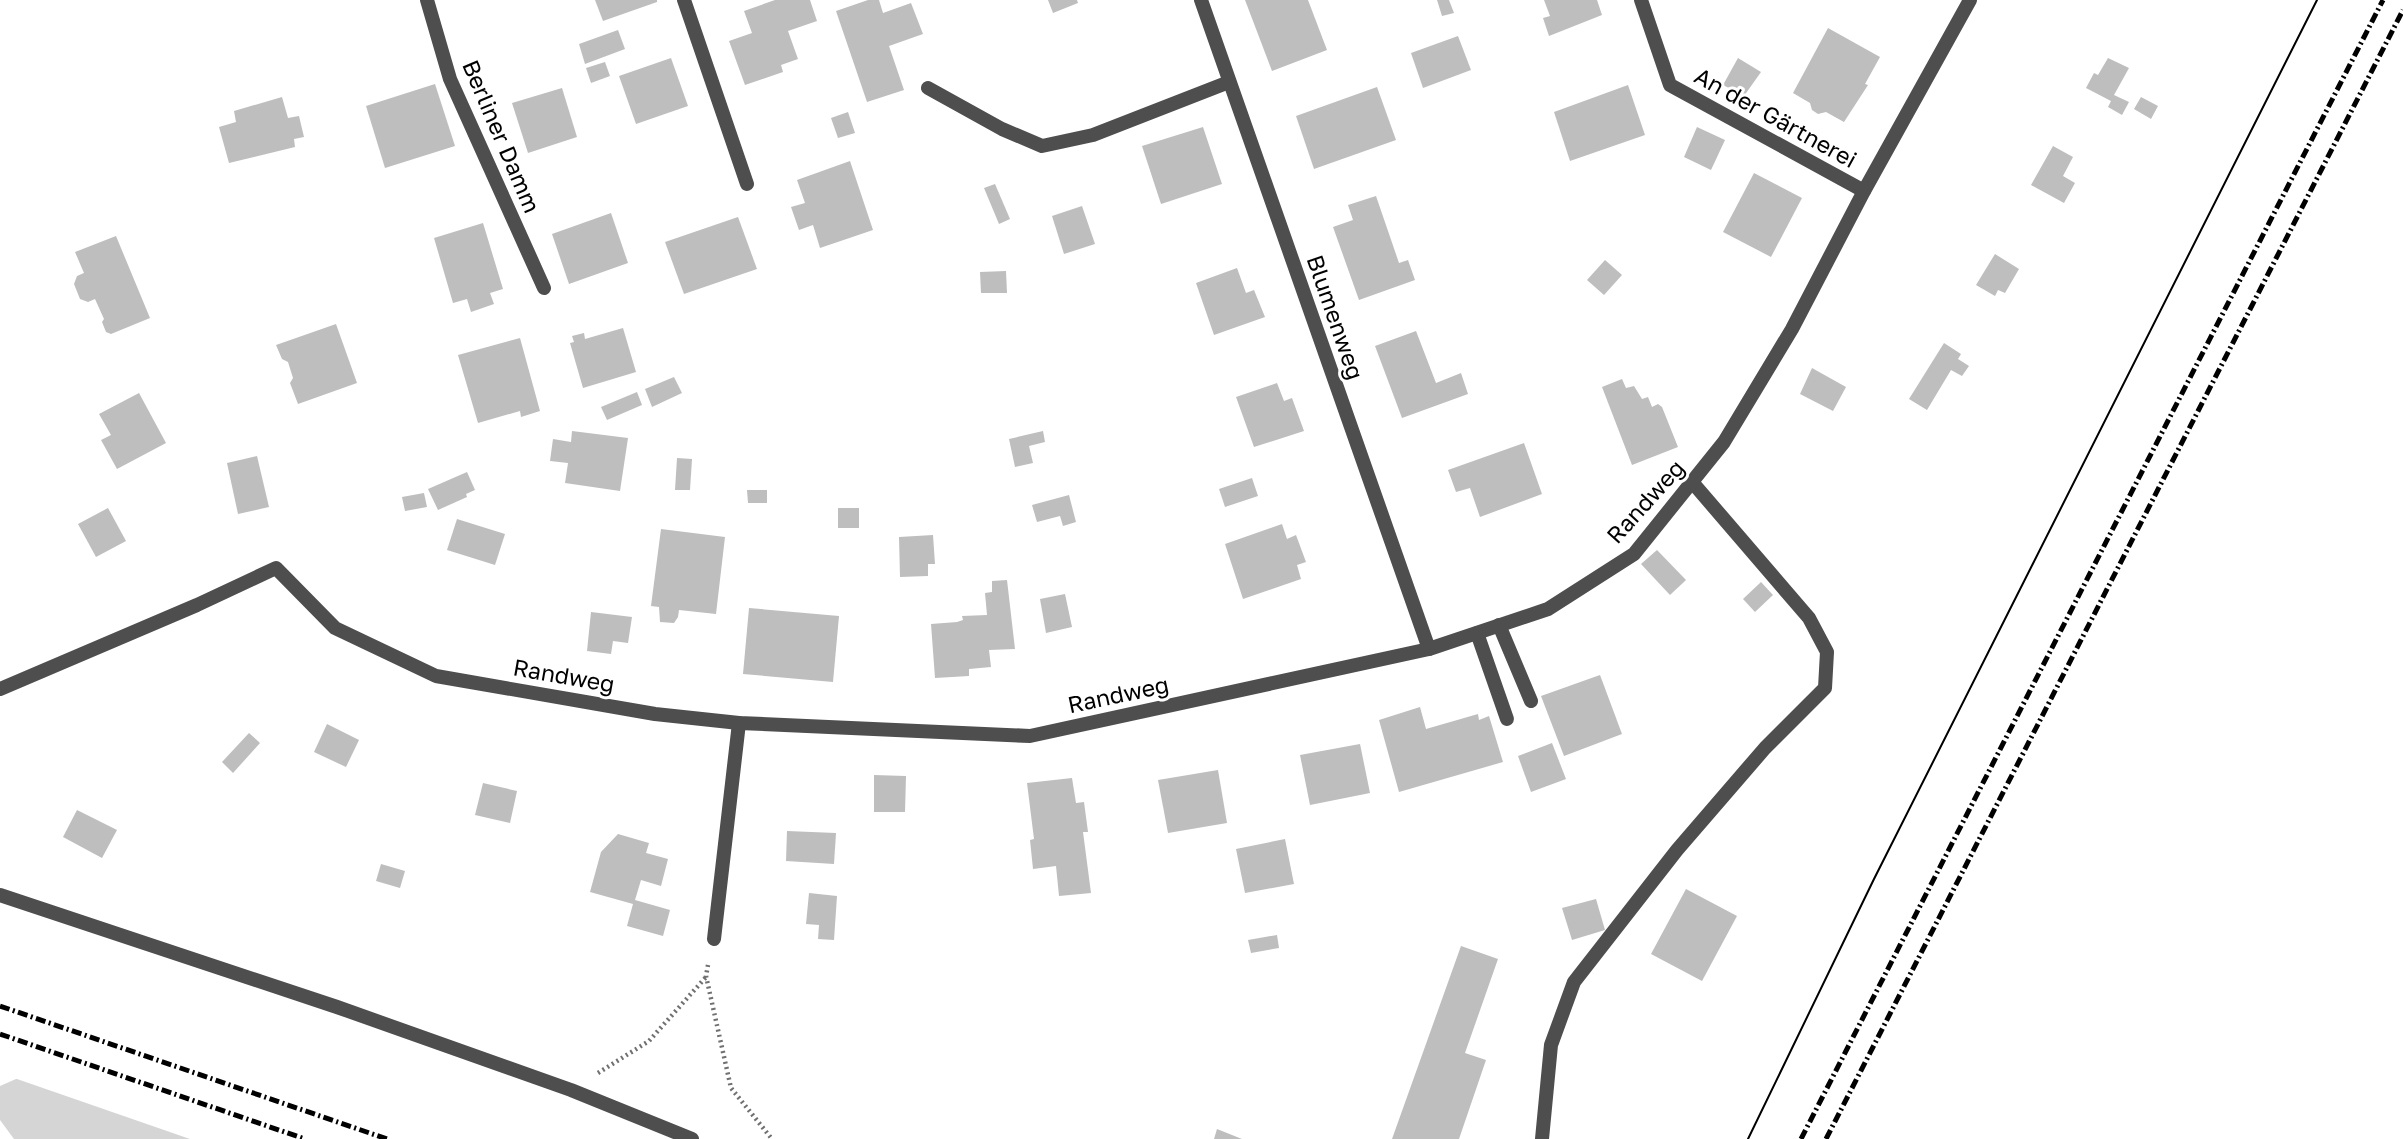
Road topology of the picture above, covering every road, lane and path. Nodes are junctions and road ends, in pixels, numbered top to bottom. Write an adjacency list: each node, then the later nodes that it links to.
1 (427, 0): 10 (street, Berliner Damm)
2 (684, 0): 8 (street)
3 (1201, 0): 6 (street, Blumenweg)
4 (1641, 0): 9 (street, An der Gärtnerei)
5 (1970, 0): 9 (street, Randweg)
6 (1229, 82): 7 (street); 14 (street, Blumenweg)
7 (928, 88)
8 (747, 184)
9 (1864, 191): 11 (street, Randweg)
10 (544, 288)
11 (1693, 482): 12 (street, Randweg); 25 (street)
12 (1499, 625): 13 (street, Randweg); 16 (street)
13 (1477, 633): 14 (street, Randweg); 17 (street)
14 (1429, 649): 18 (street, Randweg)
15 (0, 689): 18 (street, Randweg)
16 (1531, 701)
17 (1507, 719)
18 (739, 723): 20 (street)
19 (0, 895): 22 (street)
20 (714, 939): 21 (path)
21 (706, 976): 22 (path); 24 (path)
22 (571, 1090): 23 (street)
23 (692, 1139)
24 (772, 1139)
25 (1542, 1139)

